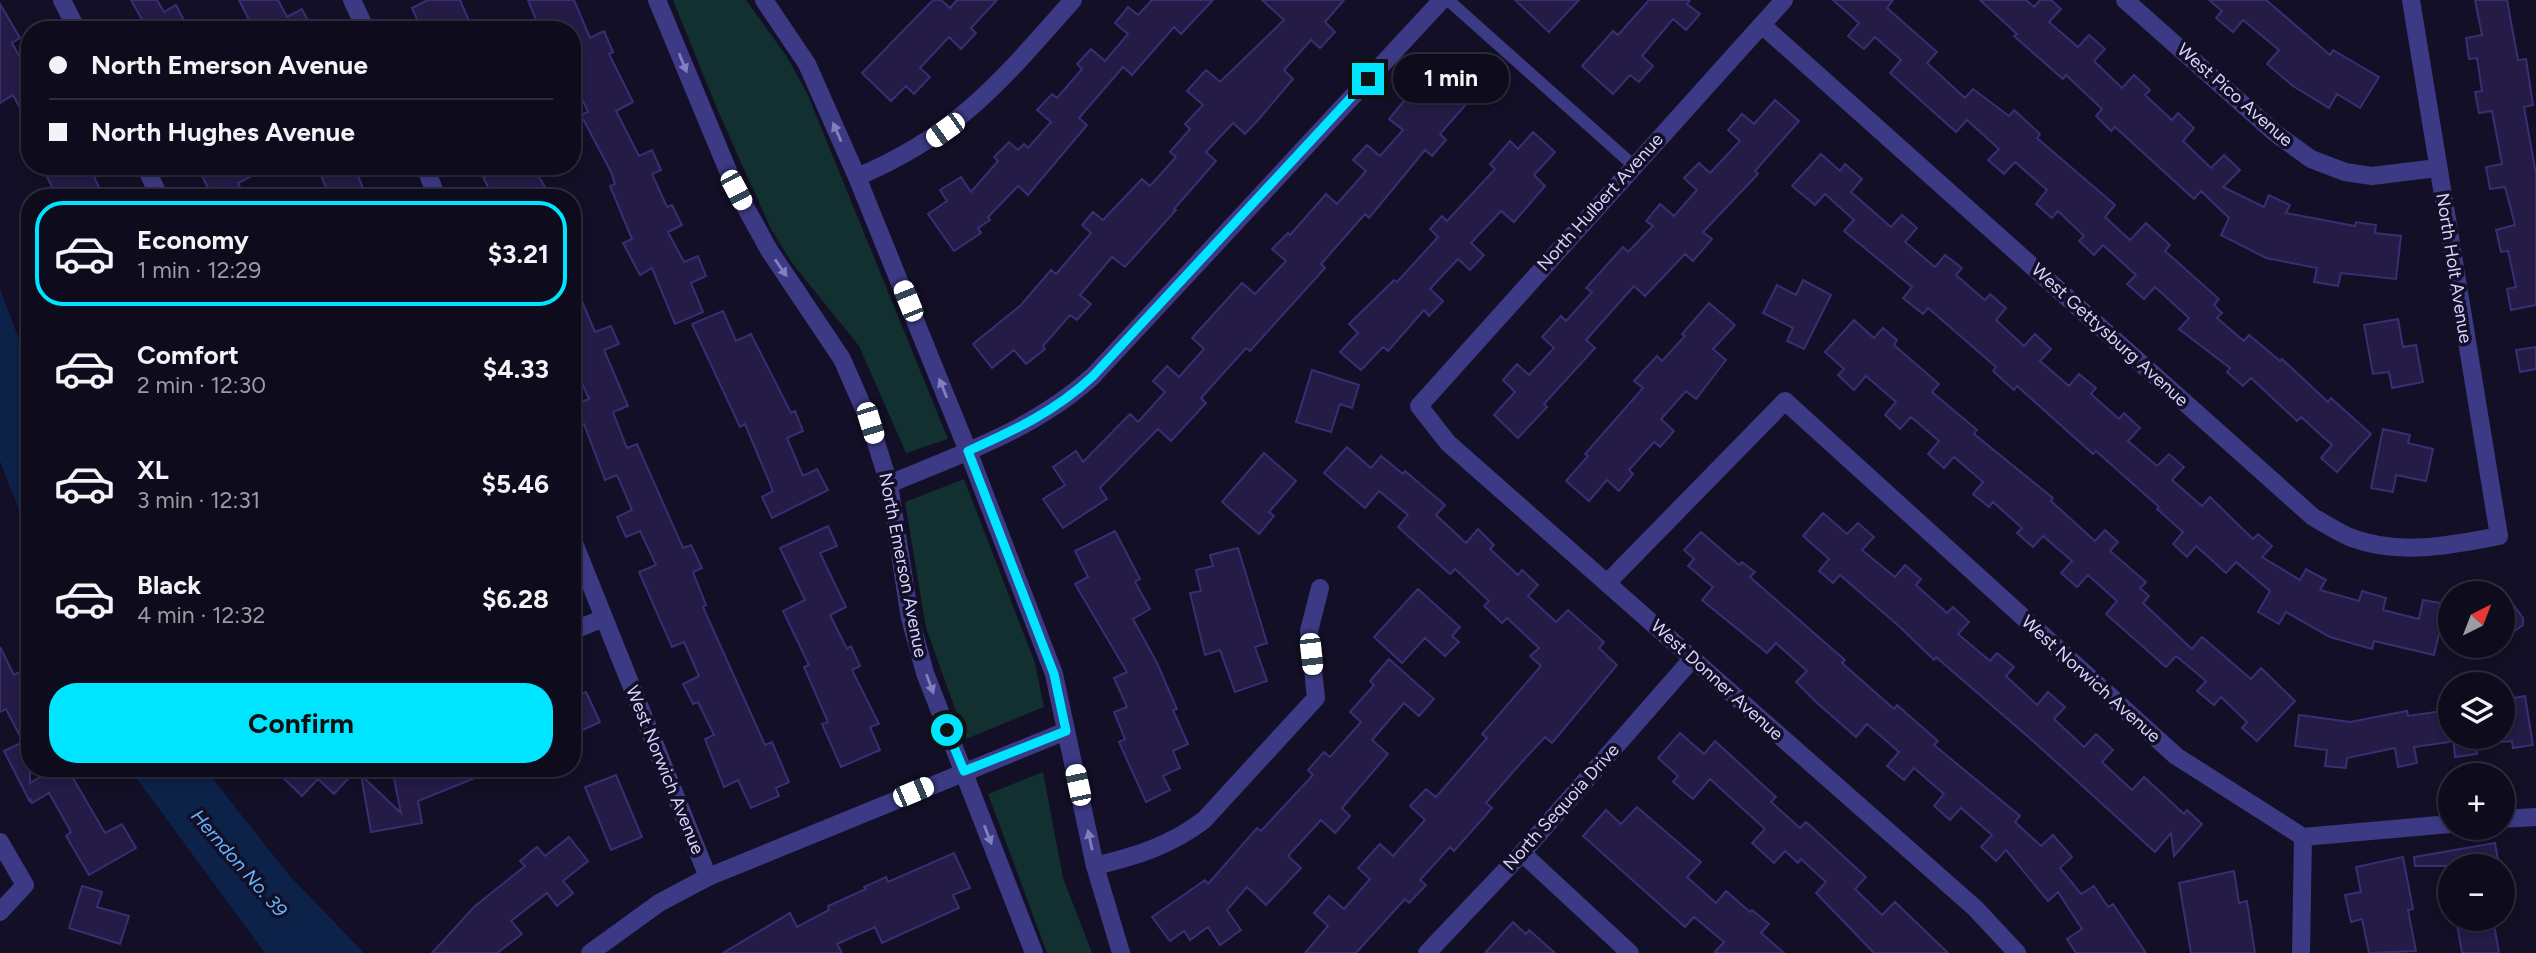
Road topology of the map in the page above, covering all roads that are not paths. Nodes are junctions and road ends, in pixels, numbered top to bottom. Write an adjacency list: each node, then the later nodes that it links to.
1 (62, 0): 11 (street)
2 (352, 0): 12 (street)
3 (657, 0): 19 (street, North Emerson Avenue, one-way to 19)
4 (764, 0): 16 (street, one-way to 4)
5 (1073, 0): 16 (street)
6 (1442, 0): 18 (street)
7 (1448, 0): 14 (lane)
8 (1784, 0): 13 (street, North Hulbert Avenue)
9 (2125, 0): 15 (street, West Pico Avenue)
10 (2410, 0): 15 (street, North Holt Avenue)
11 (72, 21)
12 (362, 21)
13 (1762, 25): 14 (street, North Hulbert Avenue); 20 (street, West Gettysburg Avenue)
14 (1633, 165): 17 (street, North Hulbert Avenue)
15 (2437, 168): 20 (street, North Holt Avenue)
16 (857, 177): 18 (street, one-way to 16)
17 (1419, 406): 22 (street, West Donner Avenue)
18 (968, 451): 19 (street); 27 (street)
19 (889, 484): 28 (street, North Emerson Avenue, one-way to 28)
20 (2499, 536)
21 (581, 560): 24 (street, West Norwich Avenue)
22 (1608, 582): 26 (street, West Donner Avenue); 32 (street, West Norwich Avenue)
23 (1320, 588): 35 (street)
24 (604, 618): 25 (street); 36 (street, West Norwich Avenue)
25 (581, 627)
26 (1693, 658): 34 (street, North Sequoia Drive); 43 (street, West Donner Avenue)
27 (1066, 731): 28 (street, West Norwich Avenue); 35 (street, one-way to 27)
28 (964, 771): 36 (street, West Norwich Avenue); 39 (street, North Emerson Avenue, one-way to 39)
29 (2536, 817): 30 (street)
30 (2515, 819)
31 (2438, 825): 32 (street)
32 (2303, 837): 44 (street)
33 (0, 842): 37 (street)
34 (1522, 853): 41 (street, North Sequoia Drive); 42 (street)
35 (1095, 866): 40 (street)
36 (708, 877): 38 (street)
37 (0, 912)
38 (590, 953)
39 (1034, 953)
40 (1121, 953)
41 (1427, 953)
42 (1630, 953)
43 (2017, 953)
44 (2301, 953)

